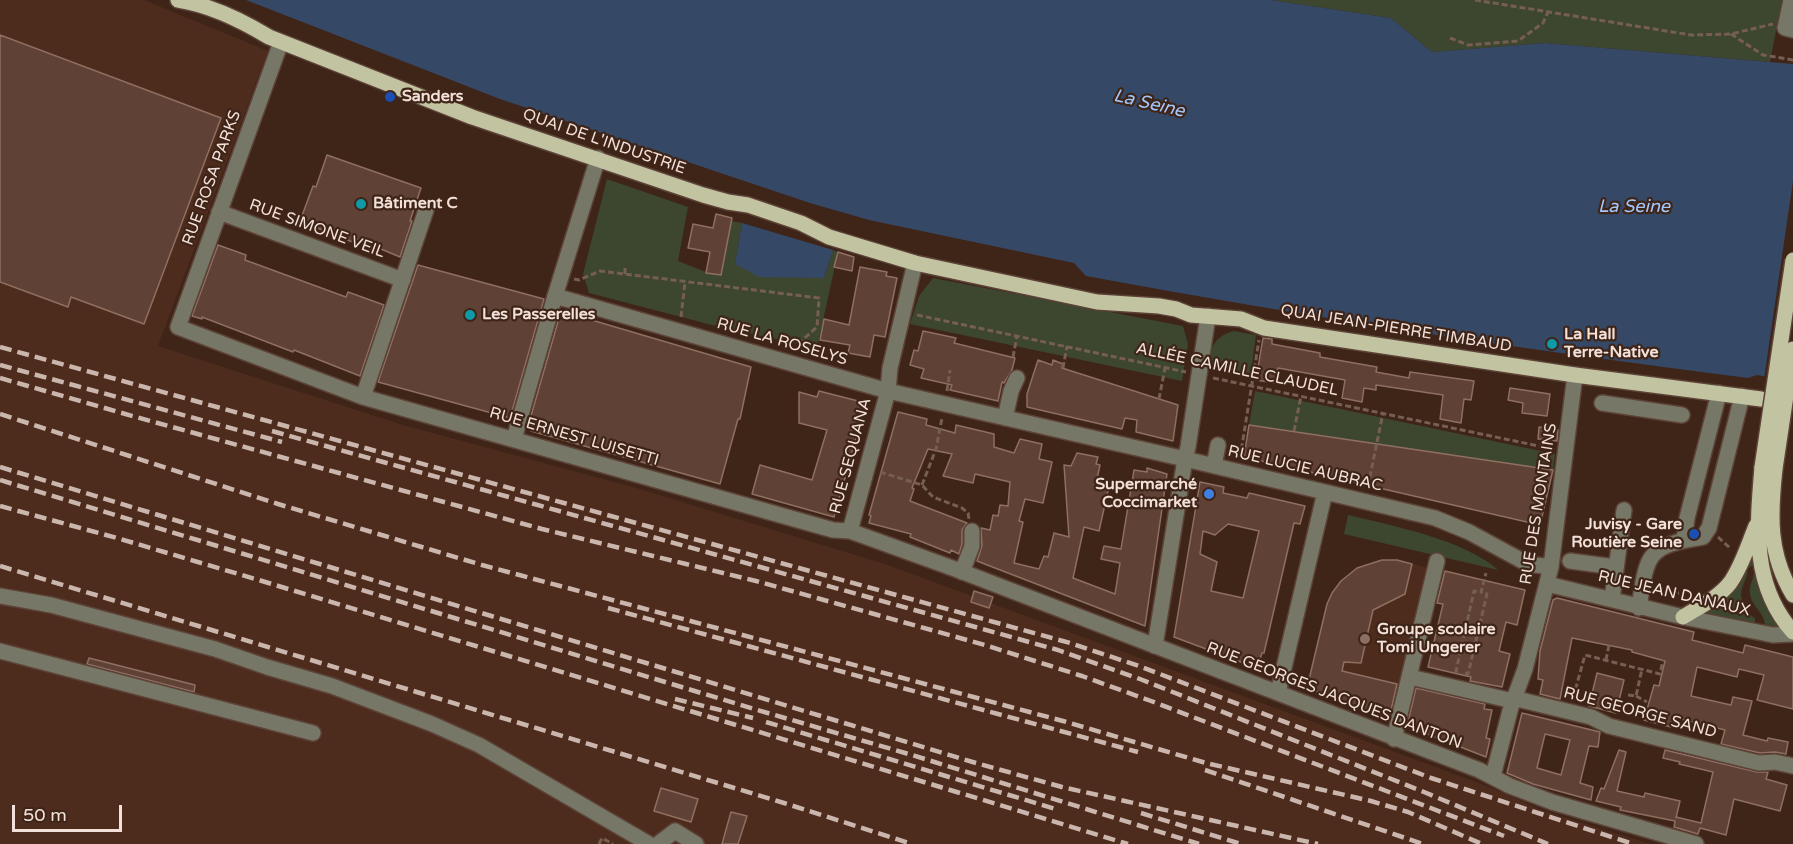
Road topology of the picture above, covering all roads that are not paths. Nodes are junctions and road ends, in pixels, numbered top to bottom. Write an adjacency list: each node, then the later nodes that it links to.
1 (178, 0): 4 (main road, QUAI DE L'INDUSTRIE)
2 (1791, 0): 3 (street)
3 (1789, 29)
4 (281, 42): 5 (main road, QUAI DE L'INDUSTRIE); 7 (street, RUE ROSA PARKS)
5 (598, 158): 9 (main road, QUAI DE L'INDUSTRIE); 12 (street)
6 (426, 210): 10 (street)
7 (219, 212): 10 (street, RUE SIMONE VEIL); 14 (street, RUE ROSA PARKS)
8 (1793, 260): 32 (main road, bridge)
9 (915, 263): 11 (main road, QUAI DE L'INDUSTRIE); 18 (street, RUE SEQUANA)
10 (403, 280): 21 (street)
11 (1028, 287): 13 (main road, QUAI JEAN-PIERRE TIMBAUD)
12 (555, 296): 18 (street, RUE LA ROSELYS); 27 (street)
13 (1208, 316): 16 (main road, QUAI JEAN-PIERRE TIMBAUD); 30 (street)
14 (178, 327): 21 (street, RUE ERNEST LUISETTI)
15 (1793, 349): 32 (main road, bridge)
16 (1575, 375): 19 (main road, QUAI JEAN-PIERRE TIMBAUD); 41 (street, RUE DES MONTAINS)
17 (1017, 378): 25 (street)
18 (888, 391): 25 (street, RUE LA ROSELYS); 37 (street, RUE SEQUANA)
19 (1719, 393): 20 (main road, QUAI JEAN-PIERRE TIMBAUD); 38 (street)
20 (1742, 396): 22 (main road, QUAI JEAN-PIERRE TIMBAUD); 38 (street)
21 (363, 397): 27 (street, RUE ERNEST LUISETTI)
22 (1761, 399)
23 (1602, 403): 24 (street)
24 (1682, 415)
25 (1003, 418): 30 (street, RUE LUCIE AUBRAC)
26 (1762, 437): 28 (street)
27 (514, 439): 37 (street, RUE ERNEST LUISETTI)
28 (1793, 440)
29 (1218, 445): 31 (street)
30 (1185, 459): 31 (street, RUE LUCIE AUBRAC); 51 (street)
31 (1214, 466): 33 (street, RUE LUCIE AUBRAC)
32 (1769, 468): 35 (main road); 45 (main road)
33 (1325, 492): 41 (street, RUE LUCIE AUBRAC); 54 (street)
34 (1624, 510): 42 (street)
35 (1757, 523): 49 (main road); 50 (main road, RUE JEAN DANAUX)
36 (971, 527): 43 (street)
37 (850, 531): 43 (street, RUE ERNEST LUISETTI)
38 (1684, 540): 48 (street)
39 (1437, 561): 53 (street)
40 (1570, 561): 42 (street)
41 (1551, 567): 44 (street, RUE DES MONTAINS)
42 (1615, 567): 47 (street)
43 (962, 572): 51 (street, RUE GEORGES JACQUES DANTON)
44 (1547, 584): 47 (street, RUE JEAN DANAUX); 55 (street, RUE DES MONTAINS)
45 (1793, 595)
46 (0, 596): 60 (street)
47 (1612, 599): 48 (street, RUE JEAN DANAUX)
48 (1639, 608): 49 (street, RUE JEAN DANAUX)
49 (1683, 617): 50 (street, RUE JEAN DANAUX)
50 (1793, 633)
51 (1155, 646): 54 (street, RUE GEORGES JACQUES DANTON)
52 (0, 651): 56 (street)
53 (1410, 677): 55 (street, RUE GEORGE SAND); 57 (street)
54 (1278, 693): 57 (street, RUE GEORGES JACQUES DANTON)
55 (1513, 699): 58 (street, RUE GEORGE SAND); 59 (street, RUE DES MONTAINS)
56 (313, 733)
57 (1395, 739): 59 (street, RUE GEORGES JACQUES DANTON)
58 (1793, 766)
59 (1493, 776): 63 (street, RUE GEORGES JACQUES DANTON)
60 (649, 844)
61 (658, 844): 62 (street)
62 (696, 844)
63 (1696, 844)

